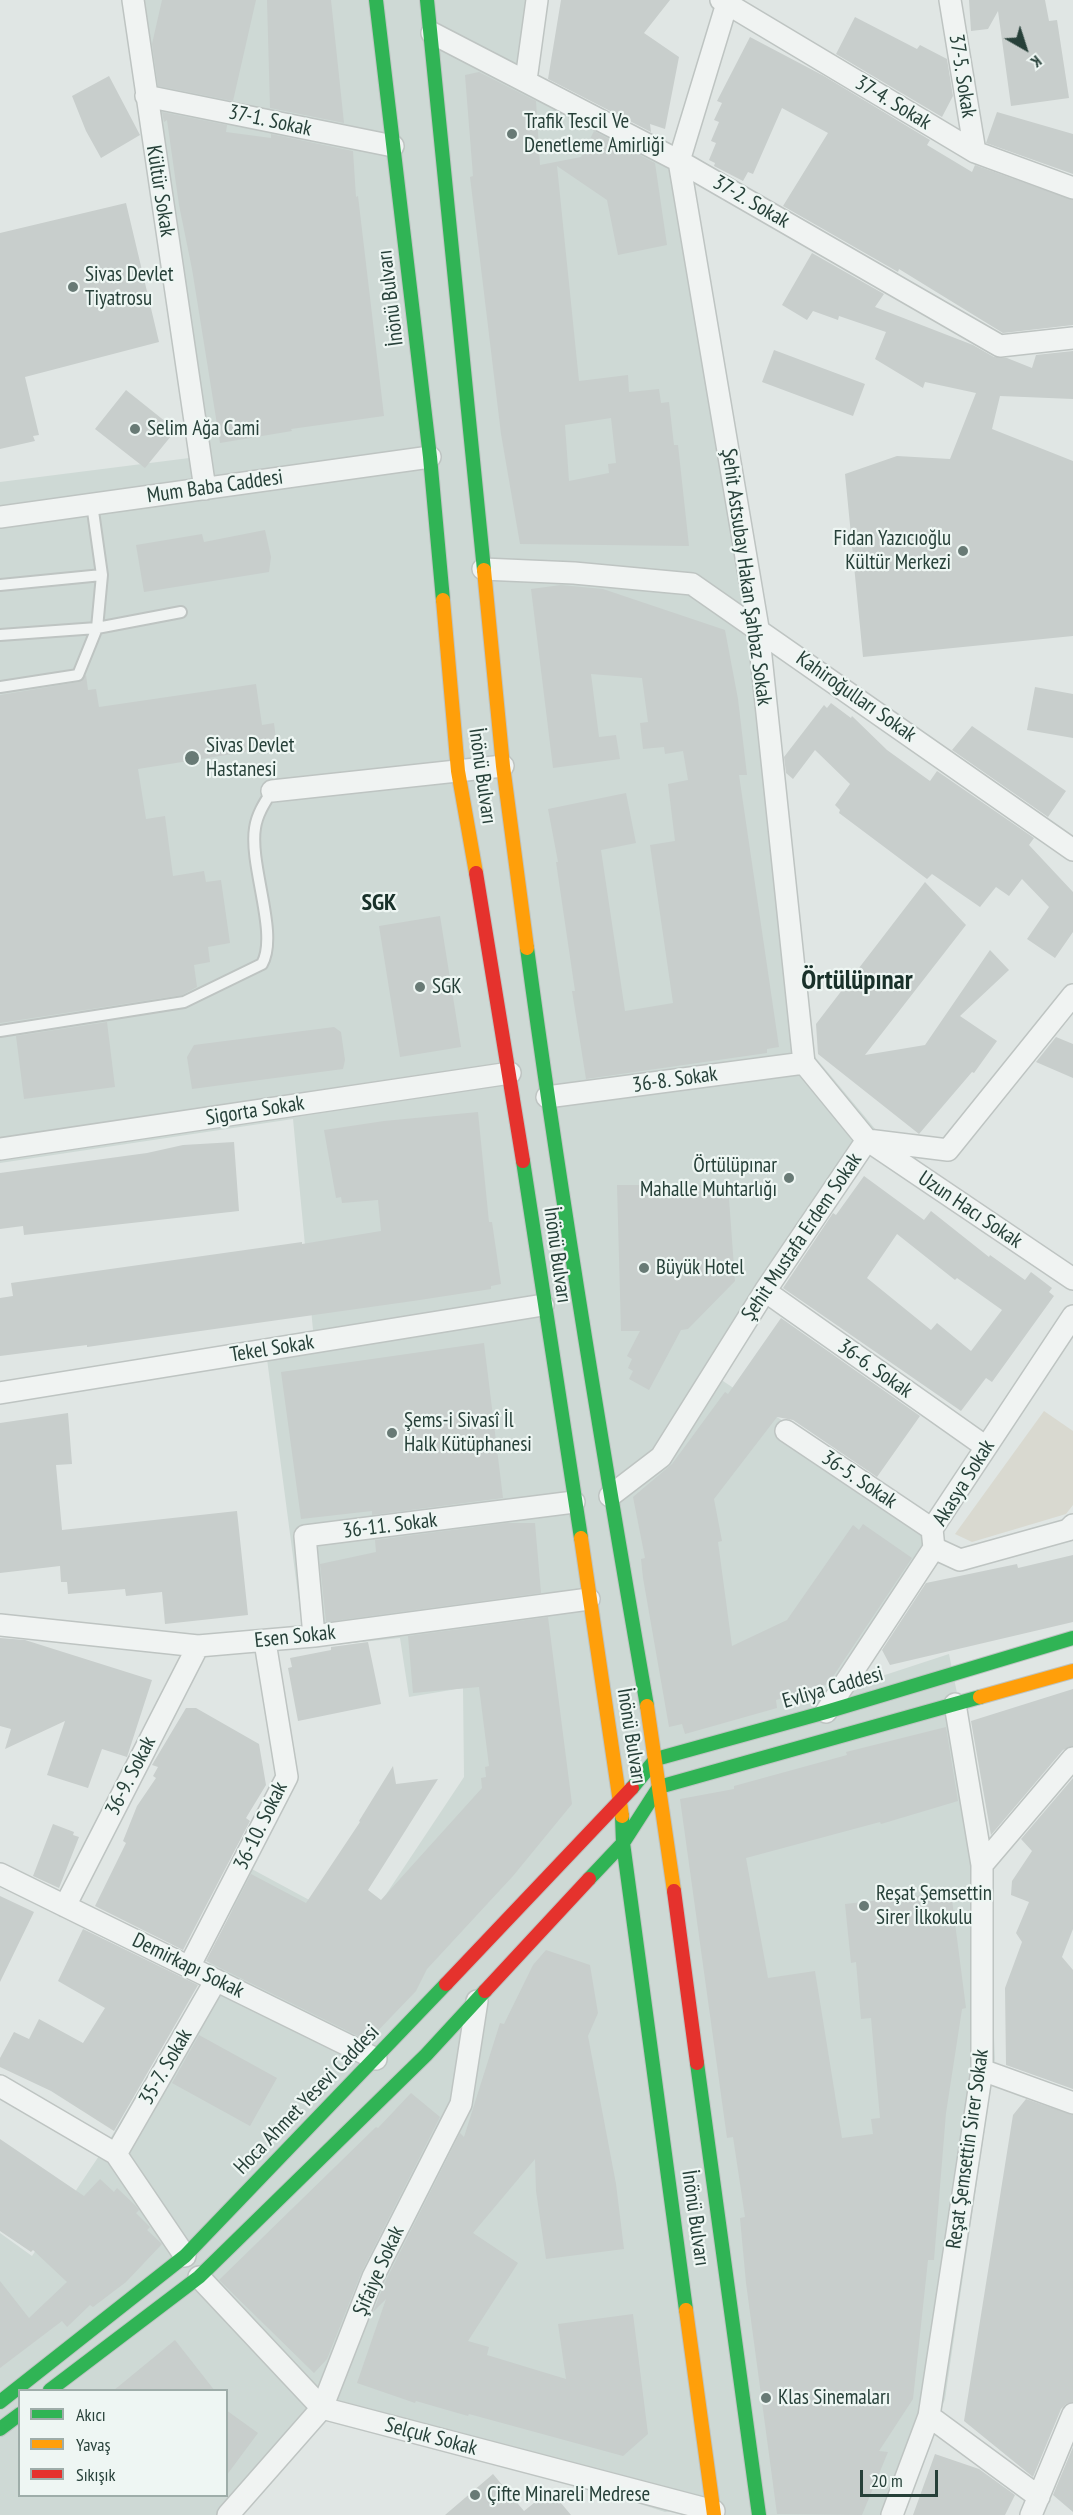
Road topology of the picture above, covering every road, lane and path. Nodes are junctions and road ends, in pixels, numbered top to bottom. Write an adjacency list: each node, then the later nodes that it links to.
1 (133, 0): 9 (street, Kültür Sokak)
2 (376, 0): 10 (main road, İnönü Bulvarı)
3 (427, 0): 7 (main road, İnönü Bulvarı)
4 (537, 0): 8 (street)
5 (950, 0): 11 (street, 37-5. Sokak)
6 (725, 1): 11 (street, 37-4. Sokak); 12 (street, Şehit Astsubay Hakan Şahbaz Sokak)
7 (432, 33): 8 (street, 37-2. Sokak); 19 (main road, İnönü Bulvarı)
8 (526, 80): 12 (street, 37-2. Sokak)
9 (146, 96): 10 (street, 37-1. Sokak); 16 (street, Kültür Sokak)
10 (393, 146): 15 (main road, İnönü Bulvarı)
11 (975, 152): 13 (street, 37-4. Sokak)
12 (679, 161): 14 (street, 37-2. Sokak); 24 (street, Şehit Astsubay Hakan Şahbaz Sokak)
13 (1073, 189)
14 (1073, 338)
15 (430, 457): 16 (street, Mum Baba Caddesi); 28 (main road, İnönü Bulvarı)
16 (205, 489): 17 (street, Mum Baba Caddesi)
17 (92, 504): 18 (street, Mum Baba Caddesi); 20 (lane)
18 (0, 517)
19 (483, 569): 24 (street, Kahiroğulları Sokak); 27 (main road, İnönü Bulvarı)
20 (102, 574): 21 (lane); 23 (lane)
21 (0, 585)
22 (182, 612): 23 (lane)
23 (97, 628): 25 (lane); 26 (lane)
24 (758, 628): 30 (street, Kahiroğulları Sokak); 33 (street, Şehit Astsubay Hakan Şahbaz Sokak)
25 (0, 635)
26 (0, 687)
27 (503, 766): 28 (street); 35 (main road, İnönü Bulvarı)
28 (458, 771): 29 (street); 34 (main road, İnönü Bulvarı)
29 (272, 791): 32 (lane)
30 (1073, 850)
31 (1073, 995): 36 (street, Şehit Mustafa Erdem Sokak)
32 (0, 1031)
33 (804, 1063): 35 (street, 36-8. Sokak); 36 (street)
34 (510, 1073): 37 (street, Sigorta Sokak); 40 (main road, İnönü Bulvarı)
35 (547, 1097): 45 (main road, İnönü Bulvarı)
36 (867, 1140): 38 (street, Uzun Hacı Sokak); 39 (street, Şehit Mustafa Erdem Sokak)
37 (0, 1149)
38 (1073, 1279)
39 (765, 1291): 44 (street, 36-6. Sokak); 45 (street, Şehit Mustafa Erdem Sokak)
40 (543, 1305): 42 (street, Tekel Sokak); 46 (main road, İnönü Bulvarı)
41 (1073, 1316): 44 (street, Akasya Sokak)
42 (0, 1393)
43 (786, 1431): 48 (street, 36-5. Sokak)
44 (986, 1447): 48 (street, Akasya Sokak)
45 (610, 1496): 59 (main road, İnönü Bulvarı)
46 (574, 1502): 49 (main road, İnönü Bulvarı); 51 (street, 36-11. Sokak)
47 (1073, 1525): 48 (street, 36-5. Sokak)
48 (933, 1538): 57 (street, Akasya Sokak)
49 (589, 1599): 51 (street, Esen Sokak); 61 (main road, İnönü Bulvarı)
50 (0, 1625): 54 (street, Esen Sokak)
51 (314, 1636): 53 (street, Esen Sokak)
52 (1073, 1638): 57 (main road, Evliya Caddesi)
53 (265, 1642): 54 (street, Esen Sokak); 66 (street, 36-10. Sokak)
54 (198, 1646): 65 (street, 36-9. Sokak)
55 (1073, 1671): 56 (main road)
56 (955, 1704): 60 (main road); 63 (street, Reşat Şemsettin Sirer Sokak)
57 (825, 1712): 59 (main road, Evliya Caddesi)
58 (1073, 1758): 63 (street)
59 (656, 1759): 60 (main road, İnönü Bulvarı); 61 (main road)
60 (659, 1787): 62 (main road); 86 (main road, İnönü Bulvarı)
61 (621, 1802): 62 (main road, İnönü Bulvarı); 69 (main road, Hoca Ahmet Yesevi Caddesi)
62 (623, 1843): 68 (main road); 84 (main road, İnönü Bulvarı)
63 (982, 1865): 70 (street, Reşat Şemsettin Sirer Sokak)
64 (0, 1874): 65 (street, Demirkapı Sokak)
65 (64, 1906): 66 (street, Demirkapı Sokak)
66 (190, 1965): 67 (street, Demirkapı Sokak)
67 (216, 1980): 69 (street, Demirkapı Sokak); 73 (street, 35-7. Sokak)
68 (477, 2001): 75 (main road); 78 (street, Şifaiye Sokak)
69 (376, 2059): 74 (main road, Hoca Ahmet Yesevi Caddesi)
70 (982, 2070): 72 (street); 81 (street, Reşat Şemsettin Sirer Sokak)
71 (0, 2086): 73 (street)
72 (1073, 2103)
73 (116, 2154): 74 (street)
74 (184, 2256): 77 (main road, Hoca Ahmet Yesevi Caddesi)
75 (199, 2277): 76 (main road); 78 (street)
76 (53, 2389)
77 (0, 2402)
78 (322, 2408): 84 (street, Selçuk Sokak); 85 (street, Şifaiye Sokak)
79 (1073, 2414): 83 (street)
80 (18, 2416): 82 (main road)
81 (929, 2416): 83 (street); 87 (street, Reşat Şemsettin Sirer Sokak)
82 (0, 2429)
83 (1035, 2506)
84 (714, 2513)
85 (228, 2515)
86 (759, 2515)
87 (892, 2515)

